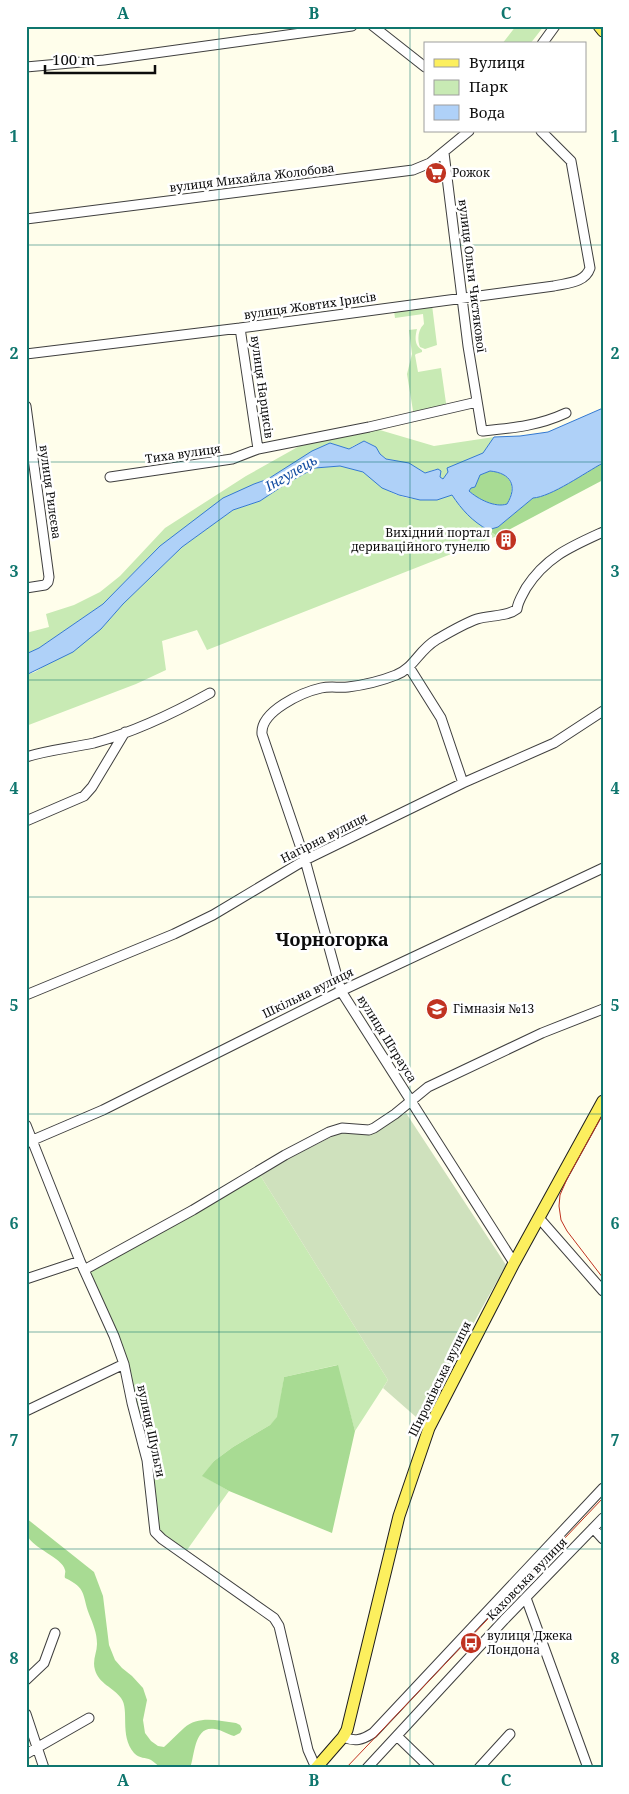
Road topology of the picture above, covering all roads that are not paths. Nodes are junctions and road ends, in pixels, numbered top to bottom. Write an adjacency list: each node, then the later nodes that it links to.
1 (352, 26): 8 (street)
2 (373, 26): 7 (street)
3 (555, 26): 6 (street)
4 (599, 26): 5 (main road)
5 (603, 31)
6 (543, 42)
7 (424, 66)
8 (26, 67)
9 (468, 132): 11 (street, вулиця Михайла Жолобова)
10 (542, 132): 13 (street, вулиця Жовтих Ірисів)
11 (444, 152): 12 (street, вулиця Михайла Жолобова); 13 (street, вулиця Ольги Чистякової)
12 (26, 219)
13 (462, 298): 14 (street, вулиця Жовтих Ірисів); 16 (street, вулиця Ольги Чистякової)
14 (240, 328): 15 (street, вулиця Жовтих Ірисів); 19 (street, вулиця Нарцисів)
15 (26, 354)
16 (477, 402): 18 (street, вулиця Ольги Чистякової); 19 (street)
17 (26, 406): 21 (street, вулиця Рилєєва)
18 (566, 413)
19 (258, 449): 20 (street, Тиха вулиця)
20 (110, 477)
21 (36, 483): 22 (street); 24 (street, вулиця Рилєєва)
22 (26, 484)
23 (603, 532): 25 (street)
24 (26, 588)
25 (409, 667): 30 (street); 32 (street, вулиця Штрауса)
26 (210, 693): 28 (street)
27 (603, 711): 30 (street, Нагірна вулиця)
28 (125, 732): 29 (street); 31 (street)
29 (26, 757)
30 (463, 783): 32 (street, Нагірна вулиця)
31 (26, 821)
32 (304, 860): 34 (street, вулиця Штрауса); 35 (street, Нагірна вулиця)
33 (603, 868): 34 (street, Шкільна вулиця)
34 (341, 991): 37 (street, вулиця Штрауса); 40 (street, Шкільна вулиця)
35 (26, 995)
36 (603, 1009): 37 (street)
37 (411, 1100): 43 (street, вулиця Штрауса); 44 (street, вулиця Штрауса)
38 (603, 1101): 41 (main road, Широківська вулиця)
39 (26, 1125): 40 (street, вулиця Шульги)
40 (29, 1142): 42 (street, вулиця Шульги)
41 (539, 1218): 43 (main road, Широківська вулиця); 46 (street)
42 (80, 1261): 44 (street, вулиця Шульги); 45 (street)
43 (514, 1263): 60 (main road, Широківська вулиця)
44 (84, 1270): 47 (street, вулиця Шульги)
45 (26, 1279)
46 (603, 1291)
47 (124, 1364): 48 (street); 64 (street, вулиця Шульги)
48 (26, 1411)
49 (603, 1488): 60 (street)
50 (603, 1518): 51 (street, Каховська вулиця)
51 (593, 1528): 52 (street); 53 (street, Каховська вулиця)
52 (603, 1539)
53 (526, 1598): 59 (street, Каховська вулиця); 68 (street)
54 (55, 1633): 55 (street)
55 (26, 1680)
56 (26, 1714): 61 (street)
57 (89, 1718): 61 (street)
58 (510, 1734): 67 (street)
59 (397, 1736): 65 (street, Каховська вулиця); 66 (street)
60 (343, 1737): 64 (main road, Широківська вулиця)
61 (37, 1748): 62 (street); 63 (street)
62 (26, 1754)
63 (44, 1768)
64 (316, 1768)
65 (367, 1768)
66 (430, 1768)
67 (479, 1768)
68 (588, 1768)

